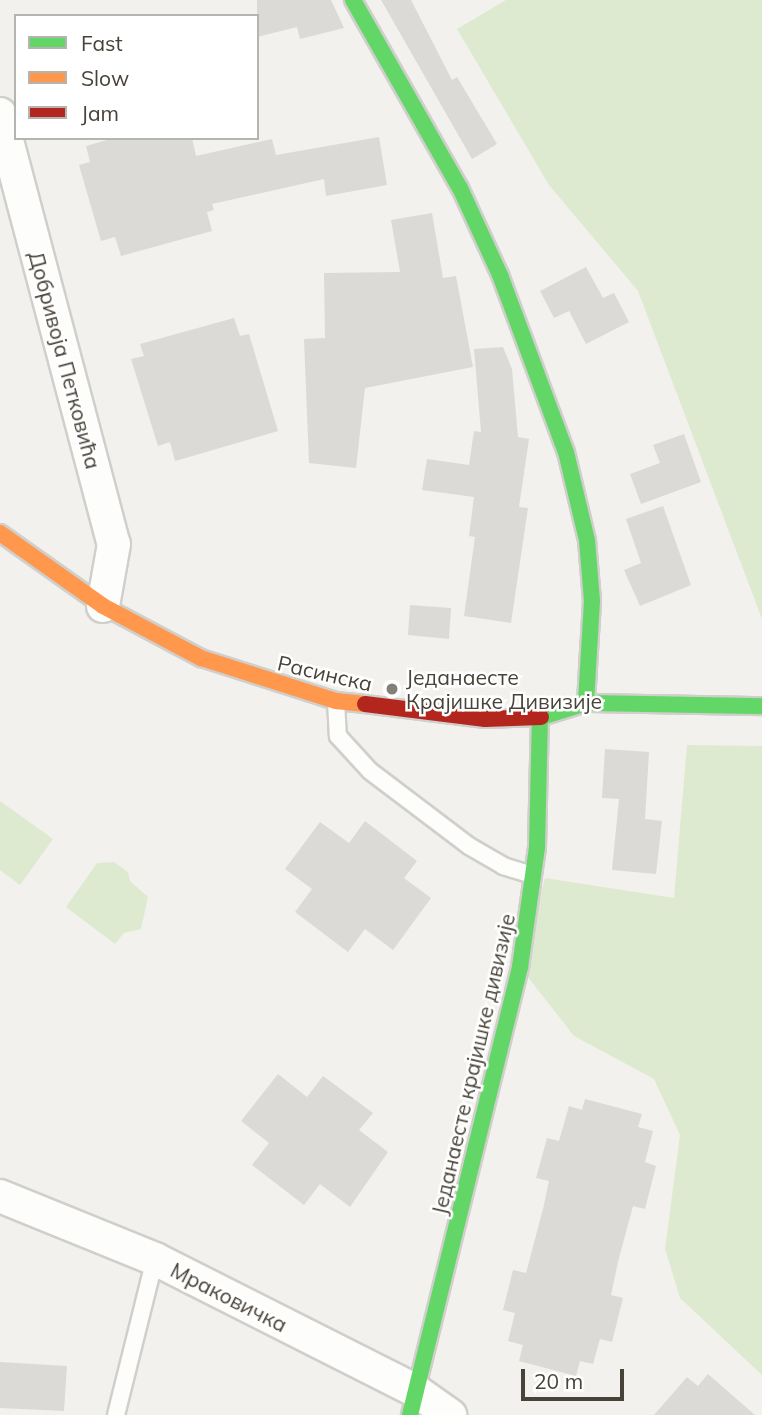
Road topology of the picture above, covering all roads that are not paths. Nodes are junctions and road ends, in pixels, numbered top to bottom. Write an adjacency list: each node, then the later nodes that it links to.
1 (353, 0): 6 (street)
2 (0, 114): 4 (street, Добривоја Петковића)
3 (0, 533): 4 (street, Расинска)
4 (103, 606): 5 (street, Расинска)
5 (336, 701): 8 (street, Расинска); 9 (lane)
6 (586, 704): 7 (street, Расинска); 8 (street, Расинска)
7 (762, 706)
8 (540, 717): 9 (street, Једанаесте крајишке дивизије)
9 (534, 876): 12 (street, Једанаесте крајишке дивизије)
10 (0, 1196): 11 (street, Мраковичка)
11 (155, 1259): 12 (street, Мраковичка); 13 (lane)
12 (413, 1403): 14 (street, Мраковичка)
13 (116, 1415)
14 (450, 1415)

